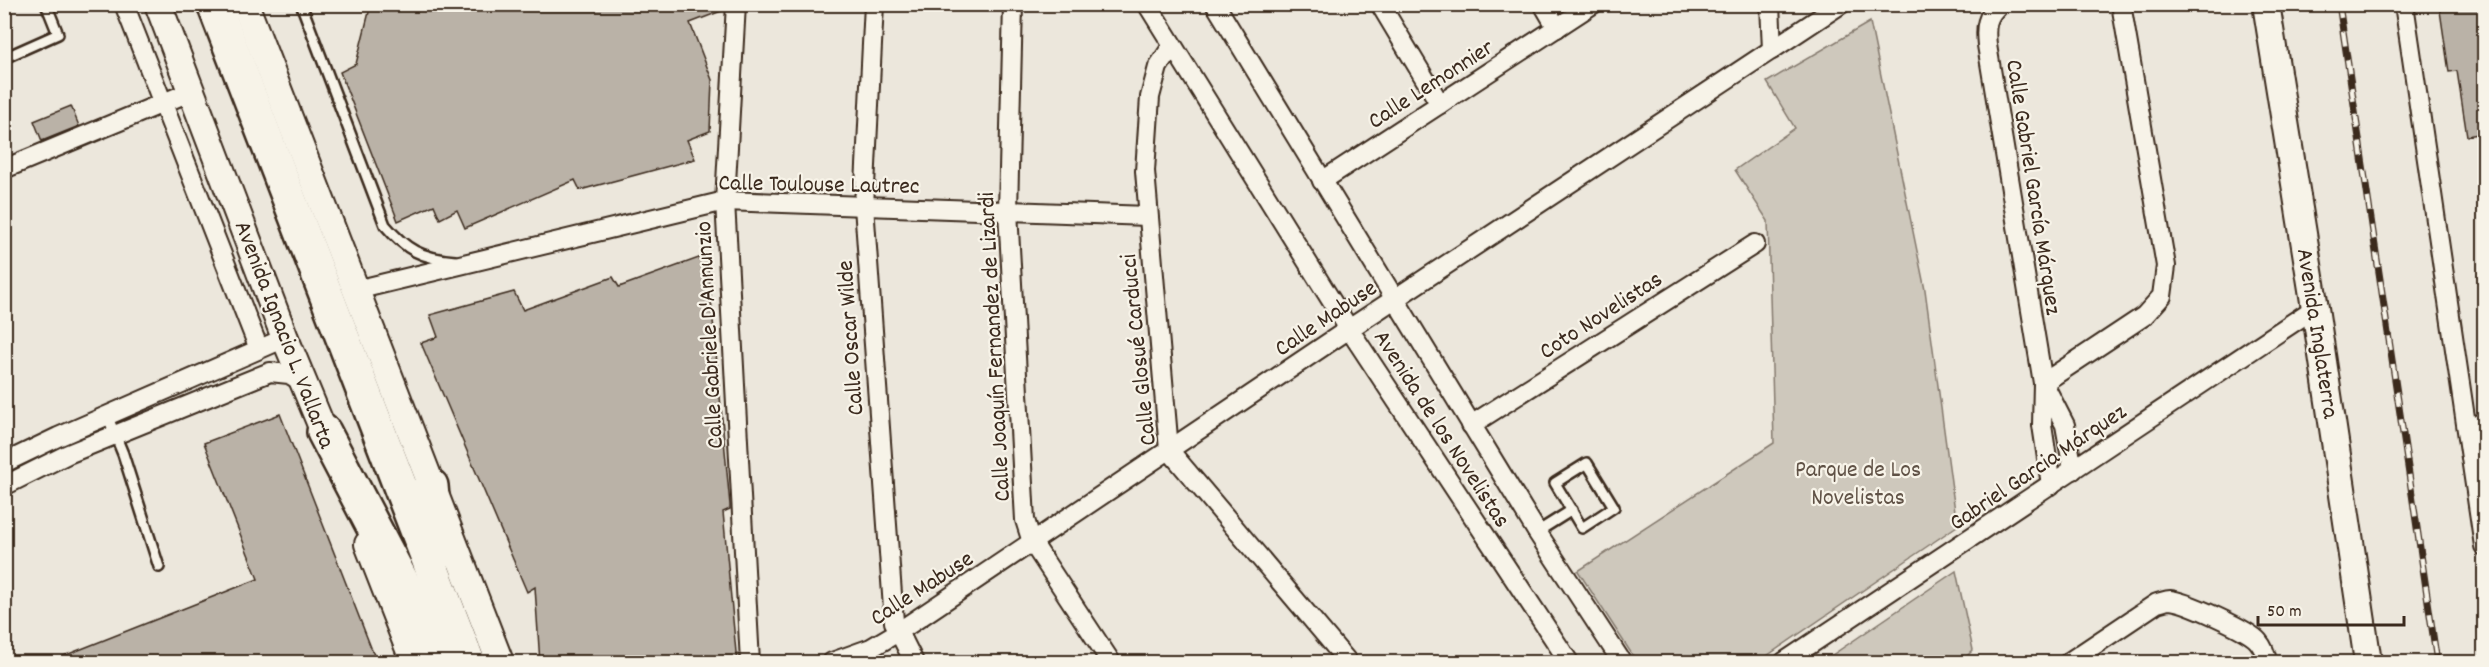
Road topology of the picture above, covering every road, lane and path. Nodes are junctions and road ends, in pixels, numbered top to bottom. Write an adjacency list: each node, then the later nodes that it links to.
1 (46, 4): 25 (lane)
2 (124, 4): 27 (street)
3 (158, 4): 26 (street, Avenida Ignacio L. Vallarta)
4 (196, 4): 65 (highway, Avenida Ignacio L. Vallarta)
5 (214, 4): 62 (highway)
6 (245, 4): 37 (street)
7 (301, 4): 36 (lane)
8 (736, 4): 31 (street, Calle Gabriele D'Annunzio)
9 (874, 4): 32 (street, Calle Oscar Wilde)
10 (1013, 4): 33 (street, Calle Joaquín Fernandez de Lizardi)
11 (1147, 4): 23 (street, Avenida de los Novelistas)
12 (1215, 4): 30 (street, Avenida de los Novelistas)
13 (1380, 4): 28 (street)
14 (1543, 4): 22 (street)
15 (1593, 4): 22 (street, Calle Lemonnier)
16 (1770, 4): 24 (street)
17 (1841, 4): 24 (street, Calle Mabuse)
18 (2000, 4): 43 (street, Calle Gabriel García Márquez)
19 (2121, 4): 43 (street)
20 (2266, 4): 39 (street, Avenida Inglaterra)
21 (2404, 4): 49 (street)
22 (1557, 28): 28 (street, Calle Lemonnier)
23 (1172, 46): 34 (street, Calle Glosué Carducci); 40 (street, Avenida de los Novelistas)
24 (1773, 50): 38 (street, Calle Mabuse)
25 (4, 58)
26 (192, 91): 27 (street); 41 (street, Avenida Ignacio L. Vallarta)
27 (163, 104): 29 (street); 42 (street)
28 (1440, 104): 30 (street, Calle Lemonnier)
29 (4, 169)
30 (1322, 181): 38 (street, Avenida de los Novelistas)
31 (724, 201): 32 (street, Calle Toulouse Lautrec); 36 (street, Calle Toulouse Lautrec); 68 (street, Calle Gabriele D'Annunzio)
32 (864, 206): 33 (street, Calle Toulouse Lautrec); 63 (street, Calle Oscar Wilde)
33 (1008, 211): 34 (street, Calle Toulouse Lautrec); 59 (street, Calle Joaquín Fernandez de Lizardi)
34 (1148, 216): 51 (street, Calle Glosué Carducci)
35 (1755, 244): 47 (street, Coto Novelistas)
36 (472, 262): 37 (street, Calle Toulouse Lautrec)
37 (356, 290): 56 (street)
38 (1394, 300): 40 (street, Calle Mabuse); 47 (street, Avenida de los Novelistas)
39 (2315, 308): 53 (street, Gabriel Garcia Márquez); 78 (street, Avenida Inglaterra)
40 (1349, 329): 51 (street, Calle Mabuse); 73 (street, Avenida de los Novelistas)
41 (285, 338): 42 (street); 44 (street, Avenida Ignacio L. Vallarta)
42 (259, 349): 45 (street)
43 (2043, 383): 53 (street, Calle Gabriel García Márquez); 54 (street, Calle Gabriel García Márquez)
44 (306, 384): 48 (street, Avenida Ignacio L. Vallarta); 50 (street)
45 (107, 415): 50 (lane); 52 (street)
46 (2484, 421): 49 (street)
47 (1471, 425): 58 (street, Avenida de los Novelistas)
48 (324, 432): 64 (street, Avenida Ignacio L. Vallarta); 65 (highway)
49 (2468, 432): 60 (street)
50 (115, 435): 55 (street); 61 (lane)
51 (1169, 450): 59 (street, Calle Mabuse); 72 (street, Calle Glosué Carducci)
52 (4, 463)
53 (2073, 470): 54 (street, Gabriel Garcia Márquez)
54 (2051, 485): 75 (street, Gabriel Garcia Márquez)
55 (4, 486)
56 (431, 486): 62 (highway); 67 (street)
57 (1572, 510): 57 (lane); 58 (lane)
58 (1537, 532): 74 (street, Avenida de los Novelistas)
59 (1032, 542): 63 (street, Calle Mabuse); 71 (street, Calle Joaquín Fernandez de Lizardi)
60 (2484, 546)
61 (159, 567)
62 (440, 588): 66 (highway)
63 (898, 632): 69 (street, Calle Mabuse); 70 (street, Calle Oscar Wilde)
64 (414, 663)
65 (446, 663)
66 (468, 663)
67 (500, 663)
68 (750, 663)
69 (832, 663)
70 (914, 663)
71 (1111, 663)
72 (1348, 663)
73 (1569, 663)
74 (1622, 663)
75 (1784, 663)
76 (2069, 663): 77 (street)
77 (2267, 663)
78 (2368, 663)

